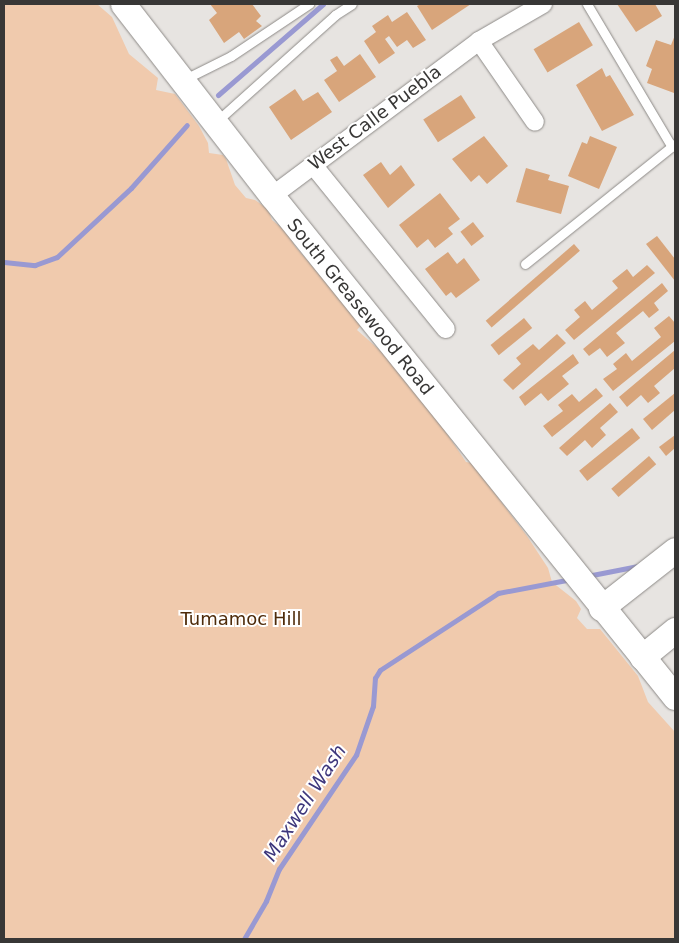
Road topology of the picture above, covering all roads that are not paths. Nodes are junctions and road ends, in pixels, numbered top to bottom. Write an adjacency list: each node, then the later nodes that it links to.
1 (310, 4): 7 (lane)
2 (352, 4): 8 (lane)
3 (543, 4): 6 (street, West Calle Puebla)
4 (587, 4): 10 (lane)
5 (130, 6): 7 (main road, South Greasewood Road)
6 (479, 41): 9 (street); 11 (street, West Calle Puebla)
7 (182, 80): 8 (main road, South Greasewood Road)
8 (215, 122): 12 (main road, South Greasewood Road)
9 (535, 122)
10 (673, 146): 13 (lane)
11 (313, 165): 12 (street, West Calle Puebla); 14 (street)
12 (272, 196): 16 (main road, South Greasewood Road)
13 (525, 264)
14 (446, 328)
15 (675, 550): 16 (main road)
16 (601, 608): 18 (main road, South Greasewood Road)
17 (675, 630): 18 (main road)
18 (642, 657): 19 (main road, South Greasewood Road)
19 (675, 697)

